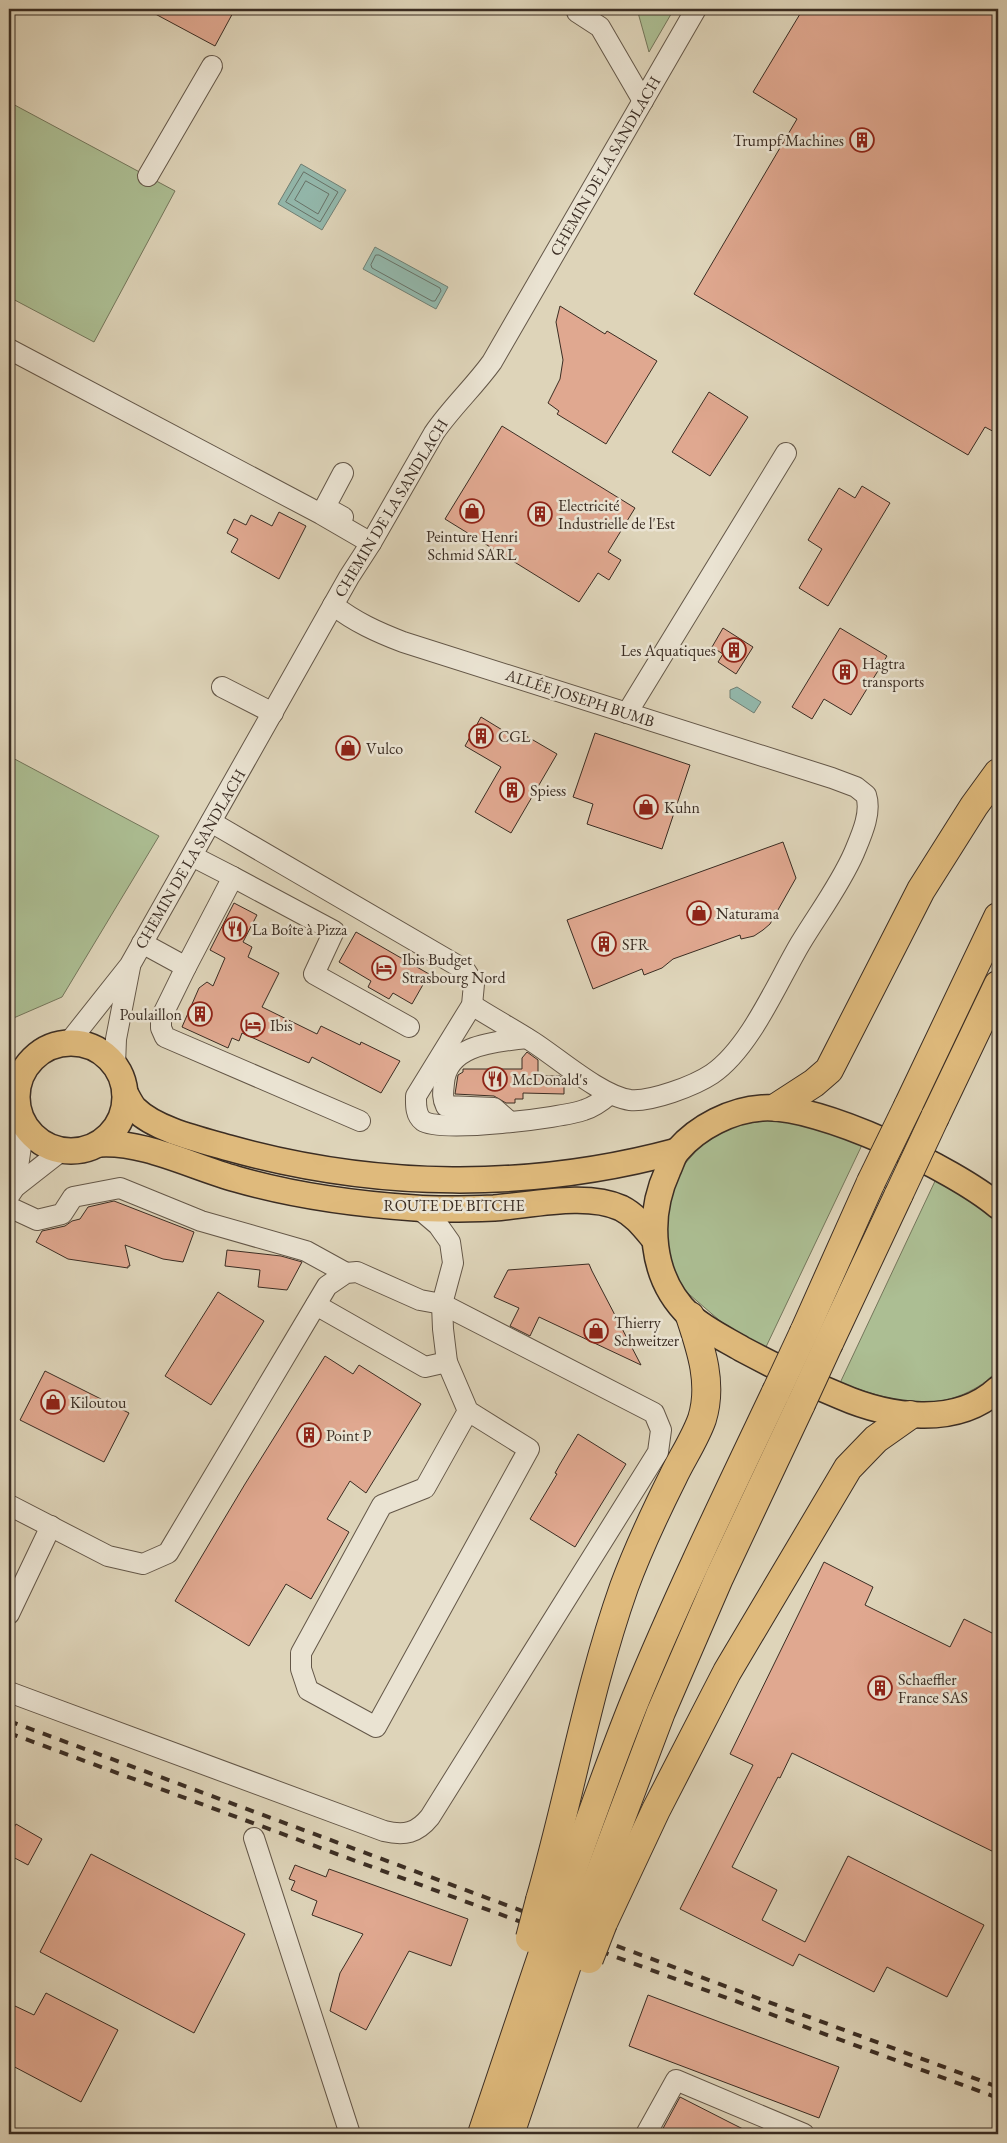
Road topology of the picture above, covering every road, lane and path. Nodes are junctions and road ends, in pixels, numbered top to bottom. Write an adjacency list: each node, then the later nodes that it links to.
1 (696, 9): 4 (street, CHEMIN DE LA SANDLACH)
2 (577, 12): 4 (street)
3 (212, 66): 5 (street)
4 (643, 101): 9 (street, CHEMIN DE LA SANDLACH)
5 (148, 176)
6 (9, 349): 9 (street)
7 (786, 453): 13 (street)
8 (343, 473): 9 (street)
9 (374, 538): 10 (street, CHEMIN DE LA SANDLACH)
10 (333, 605): 12 (street, CHEMIN DE LA SANDLACH); 13 (street, ALLÉE JOSEPH BUMB)
11 (222, 687): 12 (street)
12 (273, 713): 15 (street, CHEMIN DE LA SANDLACH)
13 (627, 713): 31 (street, ALLÉE JOSEPH BUMB)
14 (998, 773): 32 (highway)
15 (211, 822): 16 (street, CHEMIN DE LA SANDLACH); 23 (street)
16 (192, 856): 17 (street); 19 (street, CHEMIN DE LA SANDLACH)
17 (233, 877): 21 (street); 24 (street)
18 (998, 917): 57 (highway, bridge)
19 (142, 943): 20 (street, CHEMIN DE LA SANDLACH); 21 (street)
20 (130, 965): 26 (street, CHEMIN DE LA SANDLACH); 29 (street, CHEMIN DE LA SANDLACH)
21 (186, 967): 34 (street)
22 (998, 984): 57 (highway, bridge)
23 (472, 1005): 25 (street); 35 (street)
24 (409, 1026)
25 (526, 1038): 31 (street); 35 (street)
26 (69, 1042): 27 (main road); 29 (main road)
27 (35, 1056): 28 (main road); 33 (main road)
28 (9, 1057)
29 (115, 1065): 30 (main road)
30 (125, 1093): 36 (main road); 38 (main road, ROUTE DE BITCHE)
31 (610, 1094): 35 (street)
32 (777, 1108): 38 (main road); 40 (main road)
33 (16, 1109): 37 (main road); 39 (street)
34 (360, 1121)
35 (510, 1122)
36 (99, 1144): 37 (main road); 42 (main road, ROUTE DE BITCHE)
37 (61, 1151): 39 (street)
38 (677, 1151): 43 (main road)
39 (12, 1191)
40 (998, 1206)
41 (9, 1208): 44 (street)
42 (418, 1208): 43 (main road, ROUTE DE BITCHE); 45 (street)
43 (654, 1239): 47 (main road)
44 (346, 1273): 45 (street); 46 (street)
45 (442, 1304): 48 (street); 55 (street)
46 (316, 1305): 48 (street); 53 (street)
47 (690, 1316): 51 (main road); 57 (highway)
48 (450, 1369): 50 (street)
49 (998, 1391): 51 (main road)
50 (468, 1411): 50 (street)
51 (910, 1415): 57 (highway)
52 (9, 1505): 53 (street)
53 (51, 1526): 54 (street)
54 (9, 1614)
55 (9, 1692)
56 (254, 1838): 58 (street)
57 (571, 1912): 59 (highway, bridge); 60 (highway, bridge)
58 (350, 2134)
59 (482, 2134)
60 (510, 2134)
61 (646, 2134): 62 (street)
62 (804, 2134)

